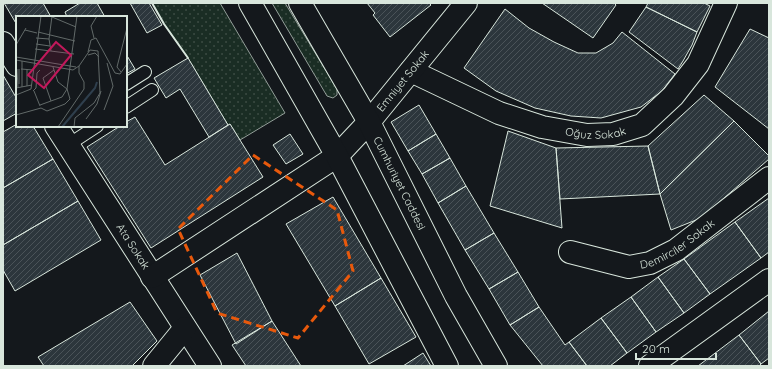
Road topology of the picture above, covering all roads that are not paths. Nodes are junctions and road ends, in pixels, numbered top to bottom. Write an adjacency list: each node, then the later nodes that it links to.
1 (250, 3): 15 (street)
2 (300, 3): 12 (street, Cumhuriyet Caddesi)
3 (466, 3): 7 (street, Emniyet Sokak)
4 (726, 3): 7 (street, Oğuz Sokak)
5 (3, 43): 6 (street)
6 (16, 63)
7 (410, 70): 12 (street, Emniyet Sokak)
8 (145, 72): 9 (lane)
9 (127, 83)
10 (152, 90): 11 (lane)
11 (127, 106)
12 (369, 122): 15 (street, Emniyet Sokak); 24 (street, Cumhuriyet Caddesi)
13 (90, 127): 14 (lane)
14 (60, 131): 18 (street, Ata Sokak)
15 (337, 156): 18 (street, Emniyet Sokak); 23 (street)
16 (769, 178): 17 (street, Demirciler Sokak)
17 (570, 252)
18 (152, 277): 20 (street, Ata Sokak)
19 (769, 280): 25 (street)
20 (185, 328): 21 (street); 22 (street, Ata Sokak)
21 (154, 366)
22 (210, 366)
23 (447, 366)
24 (496, 366)
25 (650, 366)

